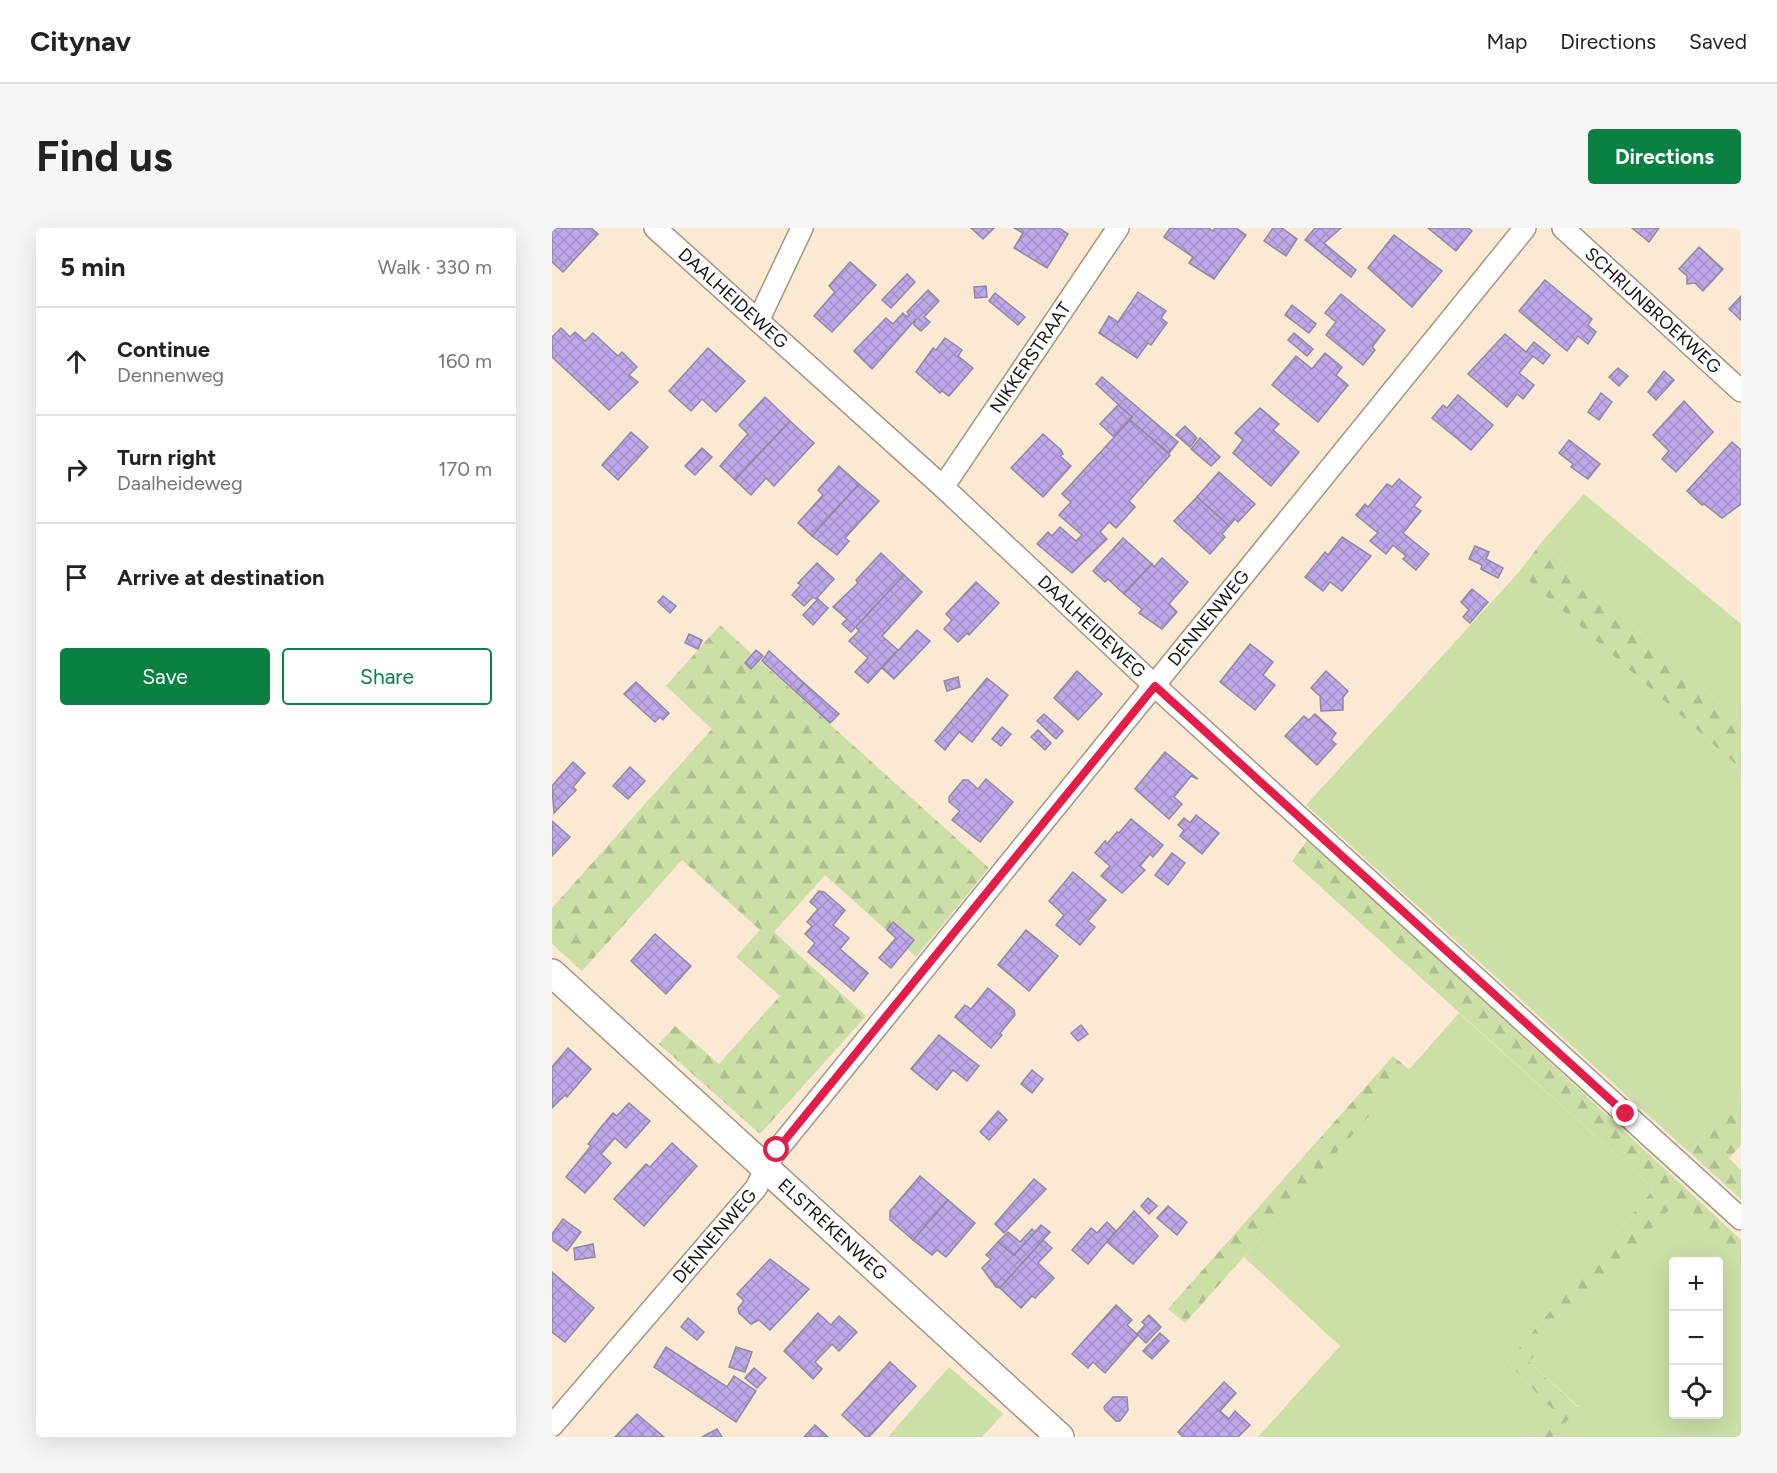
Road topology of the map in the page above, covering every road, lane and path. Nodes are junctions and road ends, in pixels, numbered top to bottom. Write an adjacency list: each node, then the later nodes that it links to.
1 (655, 228): 6 (street, DAALHEIDEWEG)
2 (802, 228): 6 (street)
3 (1118, 228): 8 (street, NIKKERSTRAAT)
4 (1525, 228): 9 (street, DENNENWEG)
5 (1563, 228): 7 (street, SCHRIJNBROEKWEG)
6 (758, 321): 8 (street, DAALHEIDEWEG)
7 (1741, 391)
8 (942, 487): 9 (street, DAALHEIDEWEG)
9 (1155, 686): 11 (street, DENNENWEG); 12 (street, DAALHEIDEWEG)
10 (552, 973): 11 (street, ELSTREKENWEG)
11 (766, 1169): 13 (street, DENNENWEG); 14 (street, ELSTREKENWEG)
12 (1741, 1219)
13 (552, 1426)
14 (1060, 1437)

